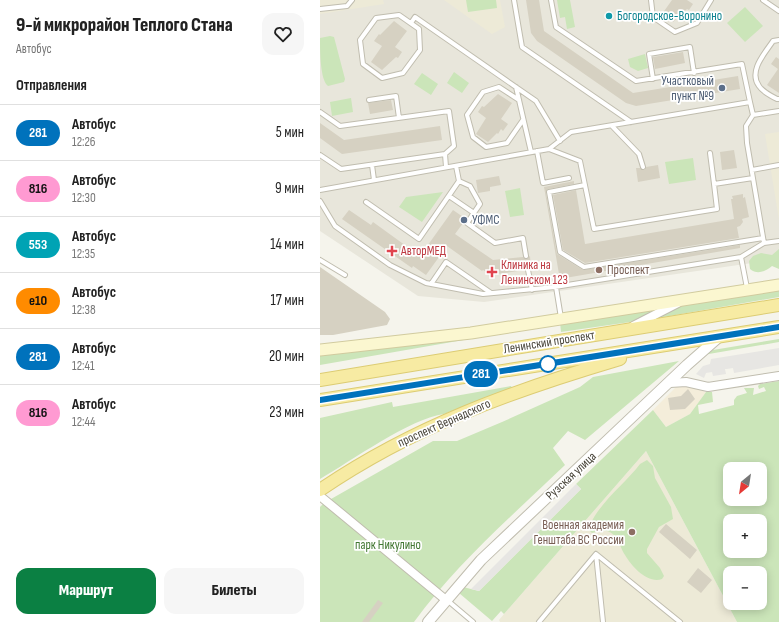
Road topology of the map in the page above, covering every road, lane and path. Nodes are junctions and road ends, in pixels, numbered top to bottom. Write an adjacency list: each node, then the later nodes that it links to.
1 (352, 0): 7 (lane)
2 (514, 0): 23 (lane)
3 (551, 0): 12 (lane)
4 (651, 0): 5 (lane)
5 (711, 0)
6 (763, 0): 8 (lane)
7 (320, 9)
8 (779, 11)
9 (411, 23): 9 (lane); 13 (lane)
10 (779, 40): 14 (lane)
11 (694, 73): 12 (lane); 12 (lane); 17 (lane)
12 (653, 79)
13 (515, 86): 16 (lane); 25 (lane)
14 (779, 99)
15 (369, 100): 21 (lane)
16 (519, 100): 22 (lane); 22 (lane)
17 (750, 102): 20 (lane); 23 (lane)
18 (779, 111): 20 (lane)
19 (320, 112): 21 (lane)
20 (753, 115): 37 (lane)
21 (399, 118): 30 (lane)
22 (523, 120): 28 (lane)
23 (631, 122): 24 (lane)
24 (612, 126): 25 (lane); 36 (lane)
25 (560, 141): 26 (lane)
26 (549, 149): 27 (lane); 43 (lane)
27 (537, 151): 28 (lane); 38 (lane)
28 (531, 152): 34 (lane)
29 (710, 153): 42 (lane)
30 (445, 154): 32 (lane); 35 (lane)
31 (320, 155): 32 (lane)
32 (372, 165): 40 (lane)
33 (779, 165): 37 (lane)
34 (456, 166): 35 (lane); 41 (lane)
35 (446, 167): 40 (lane)
36 (644, 167)
37 (752, 170): 39 (lane)
38 (569, 178)
39 (753, 178): 42 (lane); 49 (lane)
40 (374, 180): 44 (lane)
41 (459, 181): 45 (lane); 48 (lane)
42 (714, 184): 43 (lane)
43 (585, 185): 49 (lane)
44 (320, 190)
45 (449, 196): 47 (lane); 48 (lane)
46 (320, 201): 56 (lane)
47 (366, 202)
48 (474, 213): 51 (lane)
49 (763, 240): 50 (lane); 52 (lane)
50 (779, 241)
51 (526, 256)
52 (741, 257): 58 (lane); 60 (lane)
53 (320, 260): 55 (lane)
54 (528, 270): 59 (lane)
55 (345, 275)
56 (431, 284): 61 (lane); 61 (lane)
57 (779, 285): 60 (main road)
58 (556, 287): 59 (lane); 64 (lane)
59 (532, 290): 61 (lane)
60 (747, 290): 62 (main road)
61 (492, 293)
62 (686, 299): 64 (main road); 66 (street)
63 (779, 305): 66 (main road, Ленинский проспект)
64 (561, 319): 69 (main road)
65 (779, 327): 67 (main road, Ленинский проспект)
66 (625, 330): 71 (main road, Ленинский проспект)
67 (720, 336): 68 (main road, Ленинский проспект); 72 (street, Рузская улица)
68 (667, 346): 73 (main road, Ленинский проспект); 74 (main road, проспект Вернадского)
69 (320, 350)
70 (779, 376): 72 (street)
71 (320, 380)
72 (670, 383): 77 (street, Рузская улица)
73 (320, 400)
74 (320, 490)
75 (320, 496): 77 (street)
76 (596, 554): 80 (lane); 81 (lane); 82 (lane)
77 (446, 600): 78 (street, Рузская улица); 79 (lane)
78 (428, 622)
79 (473, 622)
80 (539, 622)
81 (603, 622)
82 (680, 622)

